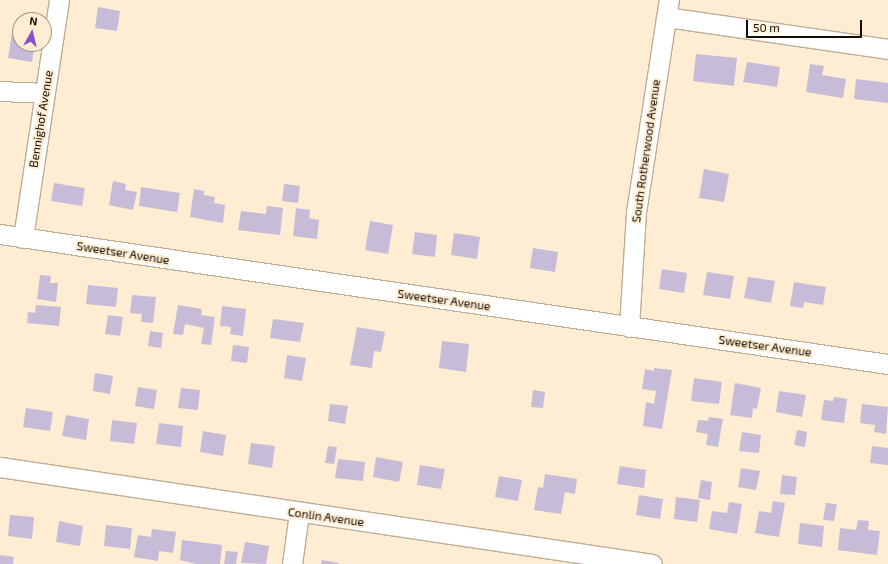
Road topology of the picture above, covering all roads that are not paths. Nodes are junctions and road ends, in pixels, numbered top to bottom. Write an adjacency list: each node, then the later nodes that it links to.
1 (59, 0): 5 (street, Bennighof Avenue)
2 (668, 9): 3 (street); 8 (street, South Rotherwood Avenue)
3 (888, 49)
4 (0, 91): 5 (street)
5 (45, 93): 7 (street, Bennighof Avenue)
6 (0, 234): 7 (street, Sweetser Avenue)
7 (23, 238): 8 (street, Sweetser Avenue)
8 (629, 327): 9 (street, Sweetser Avenue)
9 (888, 364)
10 (0, 466): 11 (street, Conlin Avenue)
11 (299, 513): 12 (street); 13 (street, Conlin Avenue)
12 (292, 564)
13 (652, 564)

